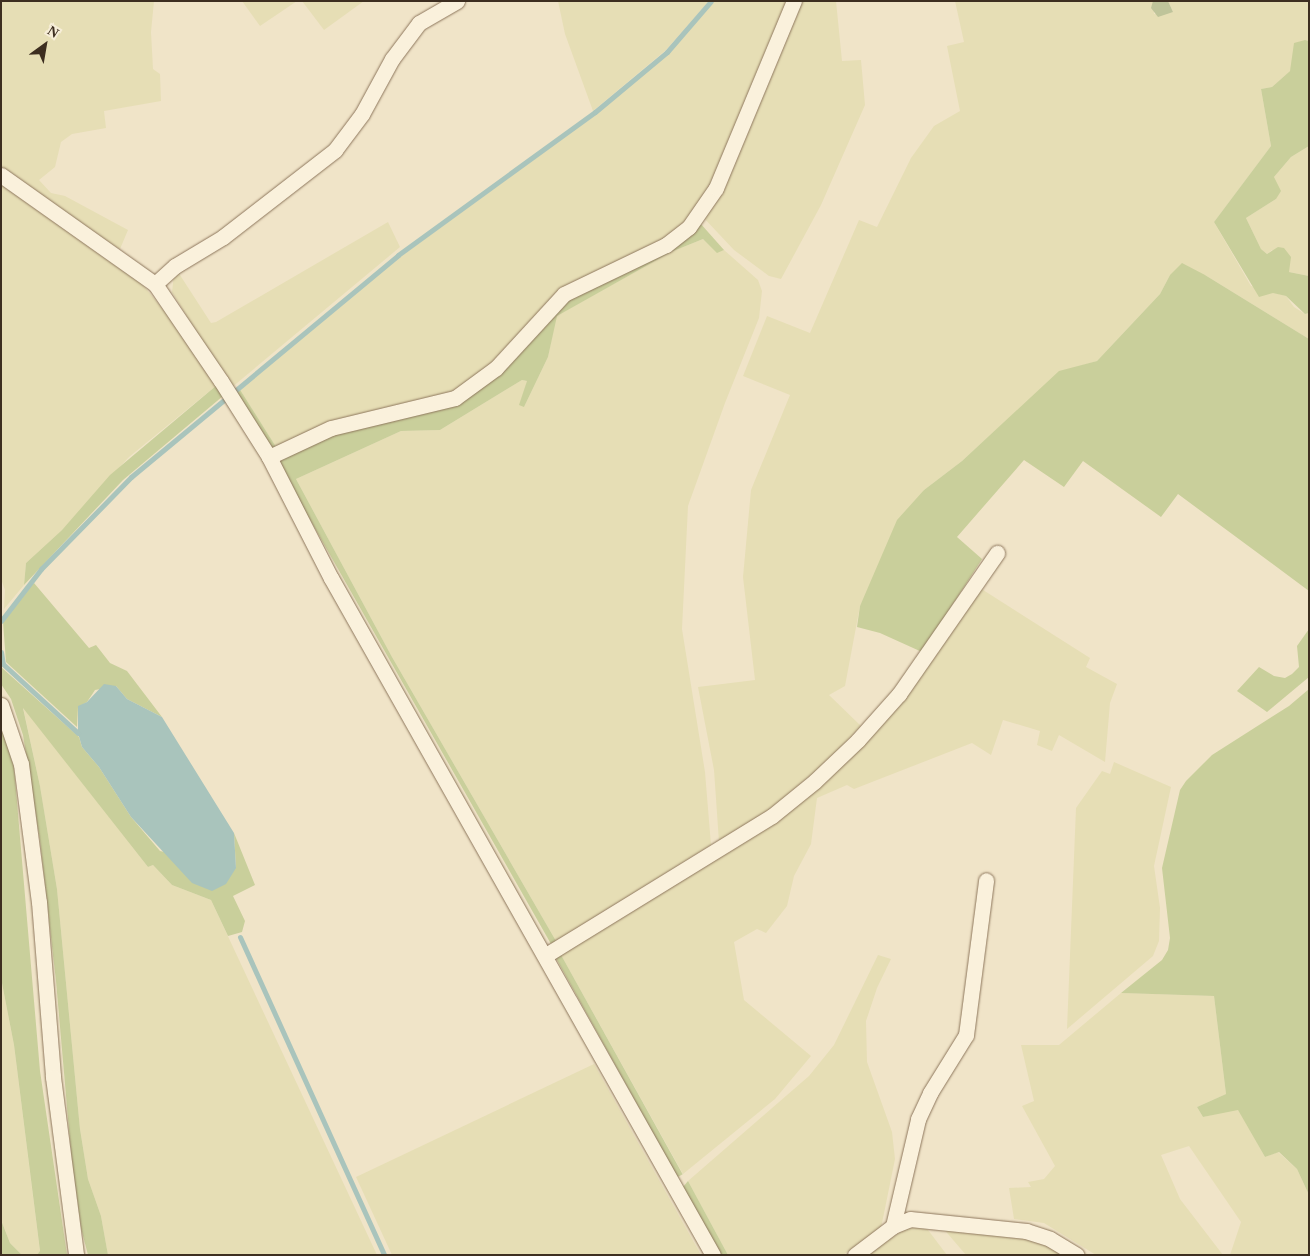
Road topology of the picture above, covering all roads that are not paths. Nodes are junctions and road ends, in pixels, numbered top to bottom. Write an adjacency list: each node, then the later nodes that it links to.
1 (457, 1): 4 (street)
2 (794, 1): 5 (street)
3 (1, 175): 4 (street)
4 (155, 284): 5 (street)
5 (269, 457): 9 (street)
6 (997, 553): 9 (street)
7 (1, 705): 11 (street)
8 (986, 880): 10 (street)
9 (546, 956): 12 (street)
10 (893, 1226): 13 (street); 14 (street)
11 (76, 1255)
12 (713, 1255)
13 (855, 1255)
14 (1077, 1255)

